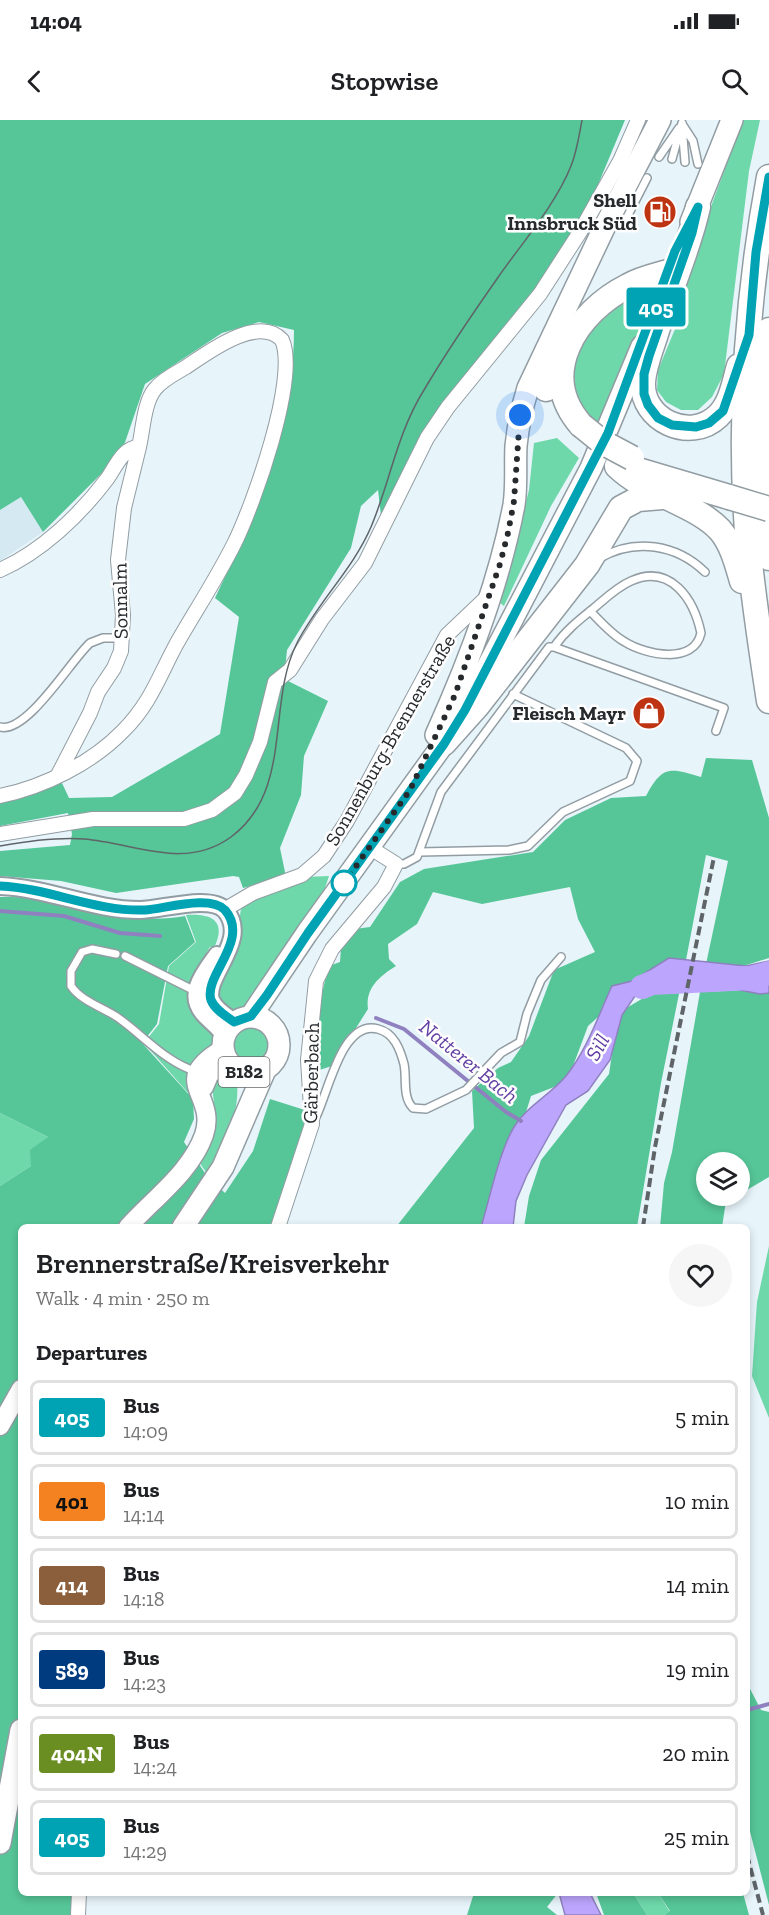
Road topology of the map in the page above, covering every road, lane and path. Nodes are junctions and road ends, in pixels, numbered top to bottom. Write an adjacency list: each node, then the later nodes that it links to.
1 (638, 120): 42 (street)
2 (660, 120): 14 (main road)
3 (732, 120): 13 (main road)
4 (682, 122): 5 (lane); 6 (lane); 7 (lane); 8 (lane)
5 (659, 157)
6 (672, 159)
7 (685, 162)
8 (698, 164)
9 (769, 177): 16 (highway)
10 (647, 178): 12 (lane)
11 (650, 189): 12 (lane)
12 (640, 191): 14 (lane)
13 (698, 207): 15 (main road); 16 (highway)
14 (603, 230): 17 (main road)
15 (668, 272): 18 (highway); 38 (main road)
16 (759, 333): 25 (highway); 31 (highway)
17 (548, 350): 18 (highway); 29 (main road)
18 (575, 430): 20 (highway)
19 (139, 447): 27 (street); 32 (street, Sonnalm); 39 (street, Sonnalm)
20 (627, 467): 21 (highway); 22 (highway)
21 (729, 492): 23 (highway); 24 (highway, bridge)
22 (662, 497): 26 (highway); 31 (highway)
23 (769, 499)
24 (769, 509)
25 (769, 558)
26 (587, 565): 28 (lane); 38 (highway)
27 (0, 570)
28 (705, 572)
29 (489, 596): 40 (main road); 47 (street, Sonnenburg-Brennerstraße)
30 (590, 611): 30 (lane); 33 (lane)
31 (756, 613): 35 (highway)
32 (122, 638): 36 (lane); 39 (street, Sonnalm)
33 (554, 646): 34 (lane); 37 (lane)
34 (513, 694): 44 (lane); 44 (lane)
35 (769, 701)
36 (0, 727)
37 (716, 731)
38 (444, 744): 40 (main road)
39 (57, 777): 41 (street)
40 (410, 790): 43 (main road)
41 (0, 796)
42 (0, 834)
43 (369, 847): 45 (street); 53 (main road)
44 (420, 852): 45 (lane)
45 (396, 864): 58 (street, Gärberbach)
46 (0, 886): 47 (street)
47 (224, 910): 48 (street)
48 (230, 942): 52 (street); 53 (street)
49 (116, 954): 55 (lane)
50 (125, 956): 52 (lane)
51 (561, 957): 58 (lane)
52 (196, 992): 53 (street)
53 (239, 1040): 54 (main road, B182); 54 (main road, B182); 55 (main road); 56 (main road); 57 (main road, B182)
54 (265, 1070): 57 (main road, B182)
55 (197, 1072): 56 (main road)
56 (202, 1098): 59 (main road)
57 (241, 1122): 60 (main road, B182)
58 (312, 1124): 61 (street, Gärberbach)
59 (131, 1224)
60 (185, 1224)
61 (279, 1224)
62 (18, 1394): 63 (main road)
63 (0, 1426)
64 (18, 1746): 65 (main road)
65 (0, 1843)
66 (79, 1896): 67 (street)
67 (78, 1915)

